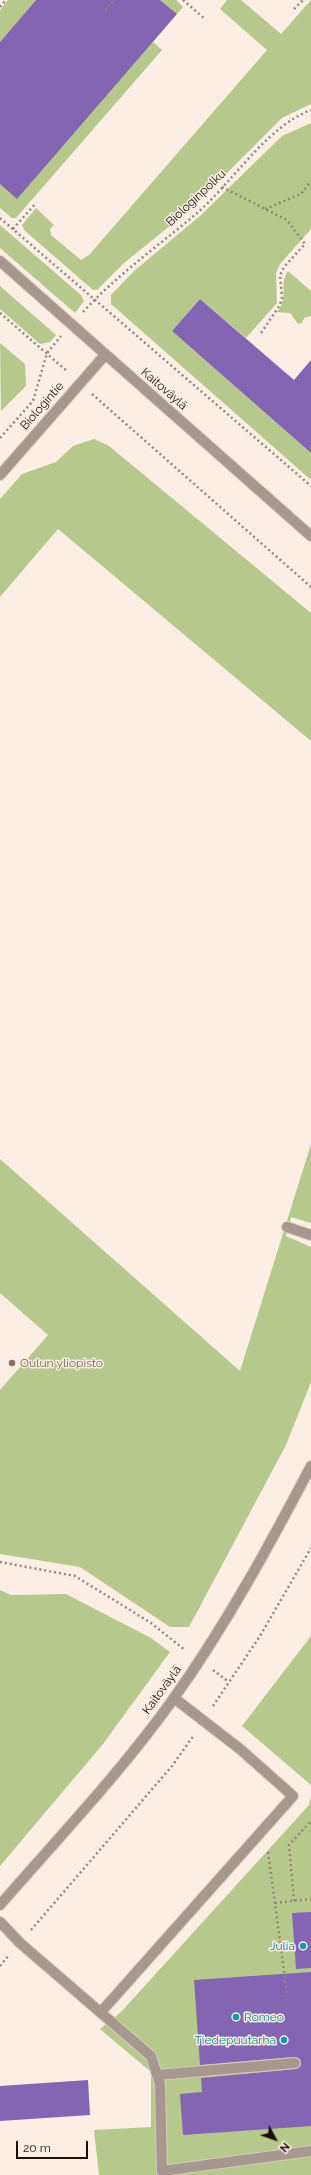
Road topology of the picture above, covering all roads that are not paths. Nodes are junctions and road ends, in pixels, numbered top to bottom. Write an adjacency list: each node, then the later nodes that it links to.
1 (0, 261): 2 (street, Kaitoväylä)
2 (105, 355): 3 (street, Biologintie); 4 (street, Kaitoväylä)
3 (0, 475)
4 (311, 536)
5 (286, 1227): 6 (street)
6 (311, 1236)
7 (311, 1466): 8 (street, Kaitoväylä)
8 (174, 1698): 9 (street, Kaitoväylä); 11 (street)
9 (0, 1905)
10 (0, 1922): 11 (street)
11 (101, 2012): 13 (street)
12 (294, 2063): 13 (street)
13 (157, 2075): 15 (street)
14 (311, 2151): 15 (street)
15 (162, 2173)

